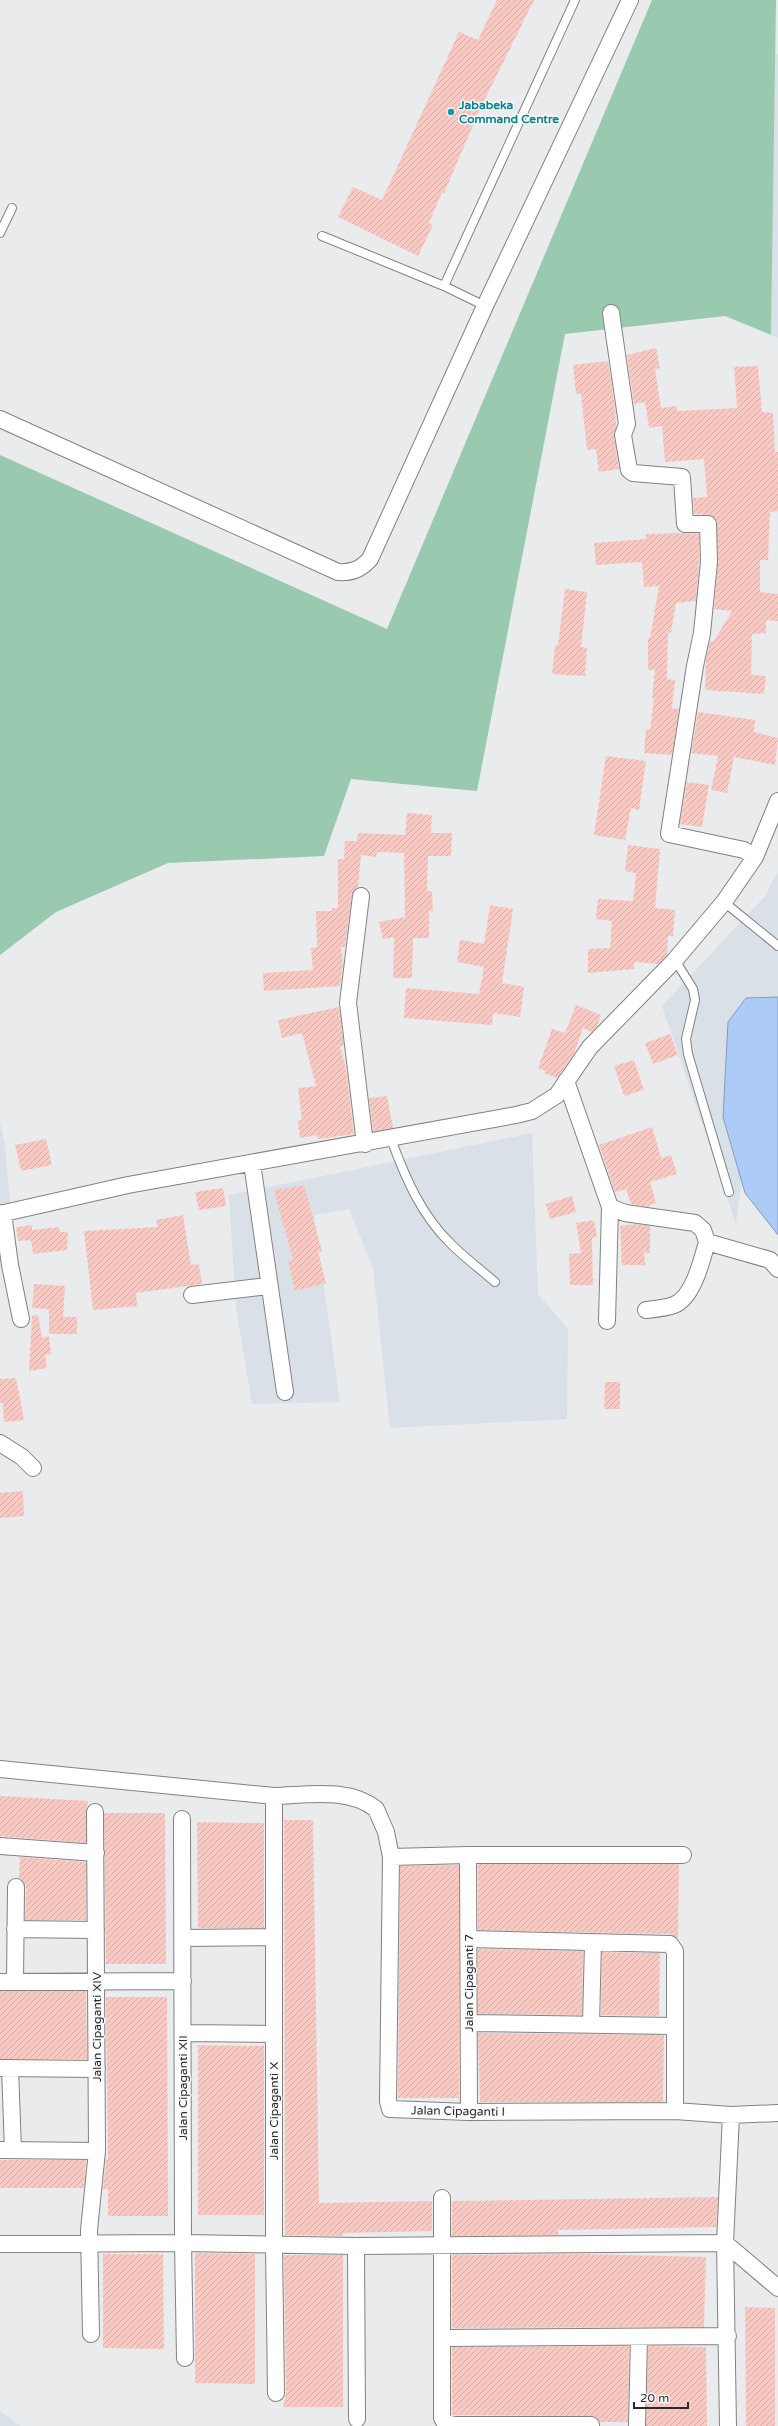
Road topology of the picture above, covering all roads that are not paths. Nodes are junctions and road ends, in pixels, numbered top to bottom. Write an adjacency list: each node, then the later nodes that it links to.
1 (575, 0): 6 (lane)
2 (630, 0): 7 (street)
3 (12, 208): 4 (lane)
4 (0, 233)
5 (322, 236): 6 (lane)
6 (444, 286): 7 (lane)
7 (484, 306): 9 (street)
8 (611, 313): 11 (street)
9 (0, 419)
10 (778, 801): 11 (street)
11 (755, 857): 13 (street)
12 (361, 896): 18 (street)
13 (724, 902): 14 (lane); 15 (street)
14 (778, 946)
15 (675, 960): 16 (street); 20 (lane)
16 (566, 1081): 17 (street); 21 (street)
17 (391, 1139): 18 (street); 25 (lane)
18 (365, 1144): 19 (street)
19 (252, 1163): 22 (street); 26 (street)
20 (729, 1192)
21 (610, 1207): 23 (street); 30 (street)
22 (2, 1213): 29 (street)
23 (707, 1242): 24 (street); 28 (street)
24 (778, 1269)
25 (495, 1282)
26 (268, 1286): 27 (street); 31 (street)
27 (192, 1295)
28 (646, 1310)
29 (21, 1319)
30 (607, 1321)
31 (285, 1392)
32 (0, 1443): 33 (street)
33 (33, 1468)
34 (0, 1769): 35 (street)
35 (274, 1796): 42 (street); 46 (street, Jalan Cipaganti X)
36 (96, 1812): 39 (street, Jalan Cipaganti XIV)
37 (182, 1819): 47 (street, Jalan Cipaganti XII)
38 (0, 1846): 39 (street)
39 (96, 1853): 45 (street, Jalan Cipaganti XIV)
40 (468, 1855): 41 (street); 42 (street); 48 (street, Jalan Cipaganti 7)
41 (683, 1855)
42 (391, 1857): 61 (street, Jalan Cipaganti I)
43 (16, 1887): 44 (street)
44 (15, 1929): 45 (street); 51 (street)
45 (96, 1930): 52 (street, Jalan Cipaganti XIV)
46 (274, 1937): 47 (street); 57 (street, Jalan Cipaganti X)
47 (183, 1938): 50 (street, Jalan Cipaganti XII)
48 (469, 1939): 49 (street); 53 (street, Jalan Cipaganti 7)
49 (593, 1942): 54 (street); 55 (street)
50 (183, 1981): 52 (street); 56 (street, Jalan Cipaganti XII)
51 (8, 1982): 52 (street)
52 (96, 1982): 59 (street, Jalan Cipaganti XIV)
53 (470, 2023): 54 (street); 61 (street, Jalan Cipaganti 7)
54 (591, 2024): 55 (street)
55 (674, 2026): 60 (street)
56 (183, 2033): 57 (street); 69 (street, Jalan Cipaganti XII)
57 (274, 2034): 71 (street, Jalan Cipaganti X)
58 (5, 2068): 59 (street); 64 (street)
59 (97, 2069): 65 (street, Jalan Cipaganti XIV)
60 (675, 2111): 61 (street, Jalan Cipaganti I); 63 (street, Jalan Cipaganti I)
61 (469, 2112)
62 (778, 2113): 63 (street, Jalan Cipaganti I)
63 (731, 2115): 67 (street)
64 (6, 2150): 65 (street)
65 (97, 2151): 68 (street, Jalan Cipaganti XIV)
66 (442, 2198): 72 (street)
67 (725, 2242): 72 (street); 74 (street); 76 (street)
68 (90, 2243): 69 (street); 70 (street); 75 (street, Jalan Cipaganti XIV)
69 (183, 2243): 71 (street); 79 (street, Jalan Cipaganti XII)
70 (0, 2244)
71 (274, 2244): 73 (street); 80 (street, Jalan Cipaganti X)
72 (442, 2244): 73 (street); 78 (street)
73 (356, 2246): 81 (street)
74 (778, 2288)
75 (91, 2334)
76 (728, 2336): 77 (street); 85 (street)
77 (639, 2337): 78 (street); 84 (street)
78 (443, 2338): 83 (street)
79 (185, 2358)
80 (276, 2393)
81 (357, 2419)
82 (590, 2425): 83 (street)
83 (551, 2426)
84 (637, 2426)
85 (728, 2426)

